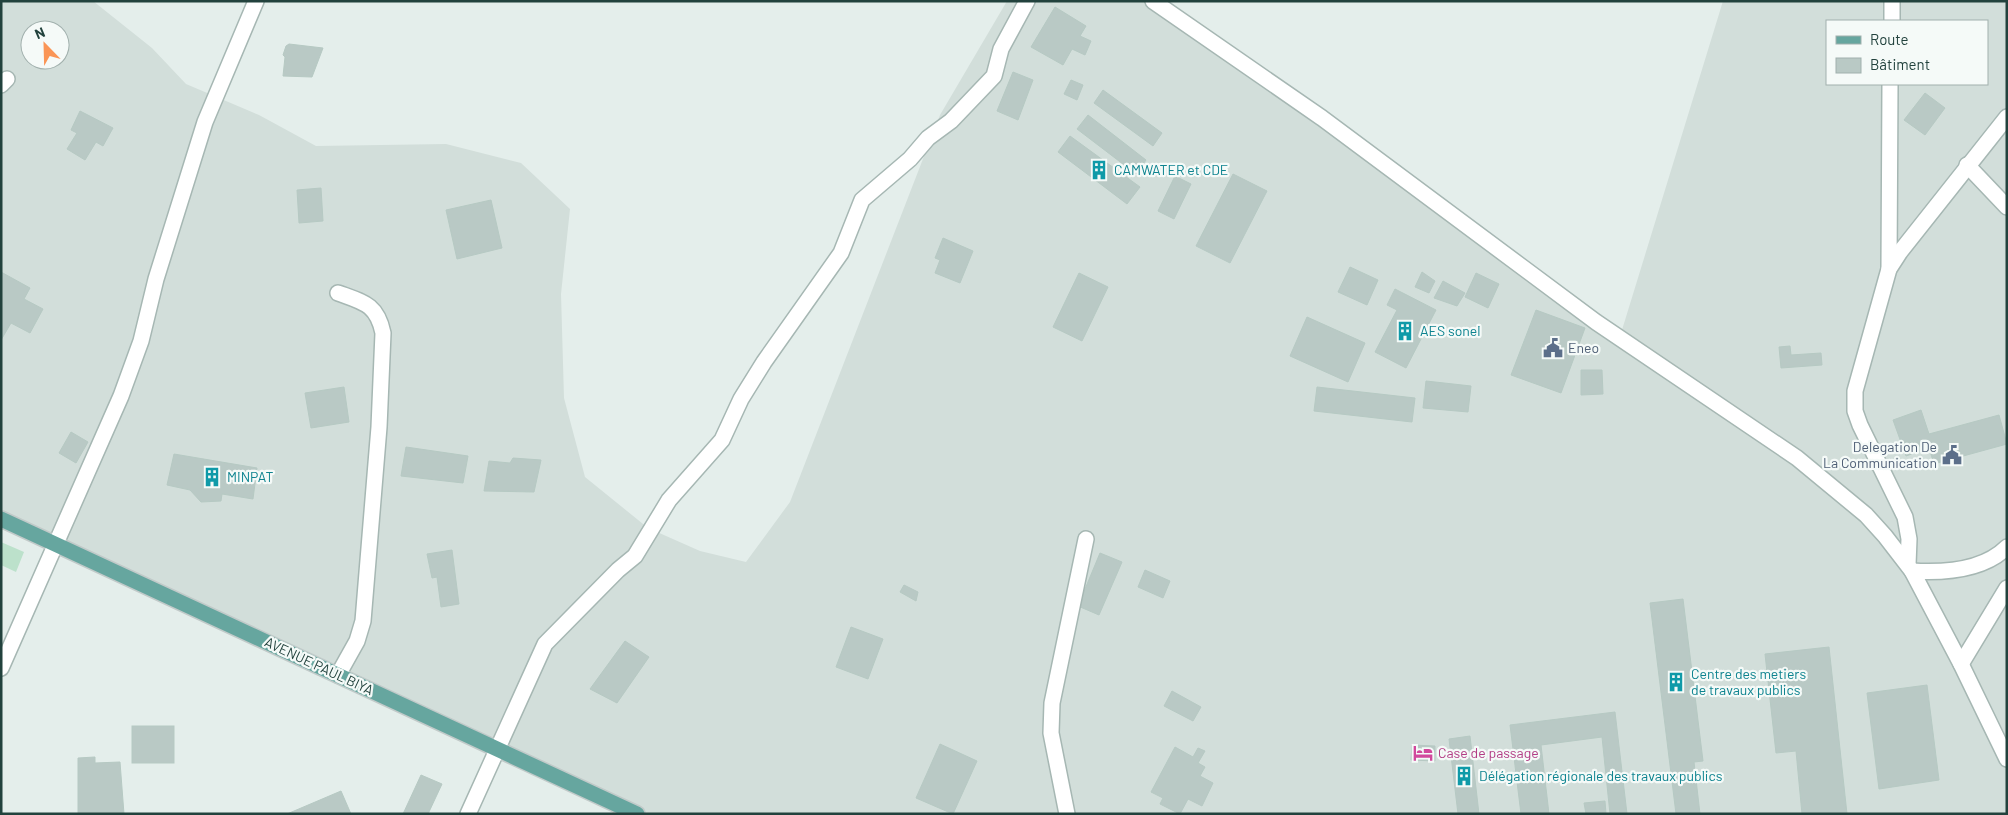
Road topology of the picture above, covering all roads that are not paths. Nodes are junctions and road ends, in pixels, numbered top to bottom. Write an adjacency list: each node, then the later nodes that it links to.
1 (256, 1): 14 (street)
2 (1027, 1): 21 (street)
3 (1154, 1): 16 (street)
4 (1892, 1): 5 (street)
5 (1892, 20)
6 (1890, 85): 10 (street)
7 (2007, 117): 8 (street)
8 (1967, 166): 9 (street); 10 (street)
9 (2007, 207)
10 (1889, 269): 16 (street)
11 (338, 293): 20 (street)
12 (1, 519): 14 (main road, AVENUE PAUL BIYA)
13 (1086, 539): 26 (street)
14 (57, 545): 19 (street); 20 (main road, AVENUE PAUL BIYA)
15 (2007, 547): 16 (street)
16 (1910, 568): 18 (street)
17 (2007, 588): 18 (street)
18 (1962, 664): 22 (street)
19 (1, 668)
20 (338, 675): 21 (main road, AVENUE PAUL BIYA)
21 (497, 750): 23 (main road, AVENUE PAUL BIYA); 24 (street)
22 (2007, 759)
23 (618, 809): 25 (main road, AVENUE PAUL BIYA)
24 (468, 814)
25 (637, 814)
26 (1067, 814)

